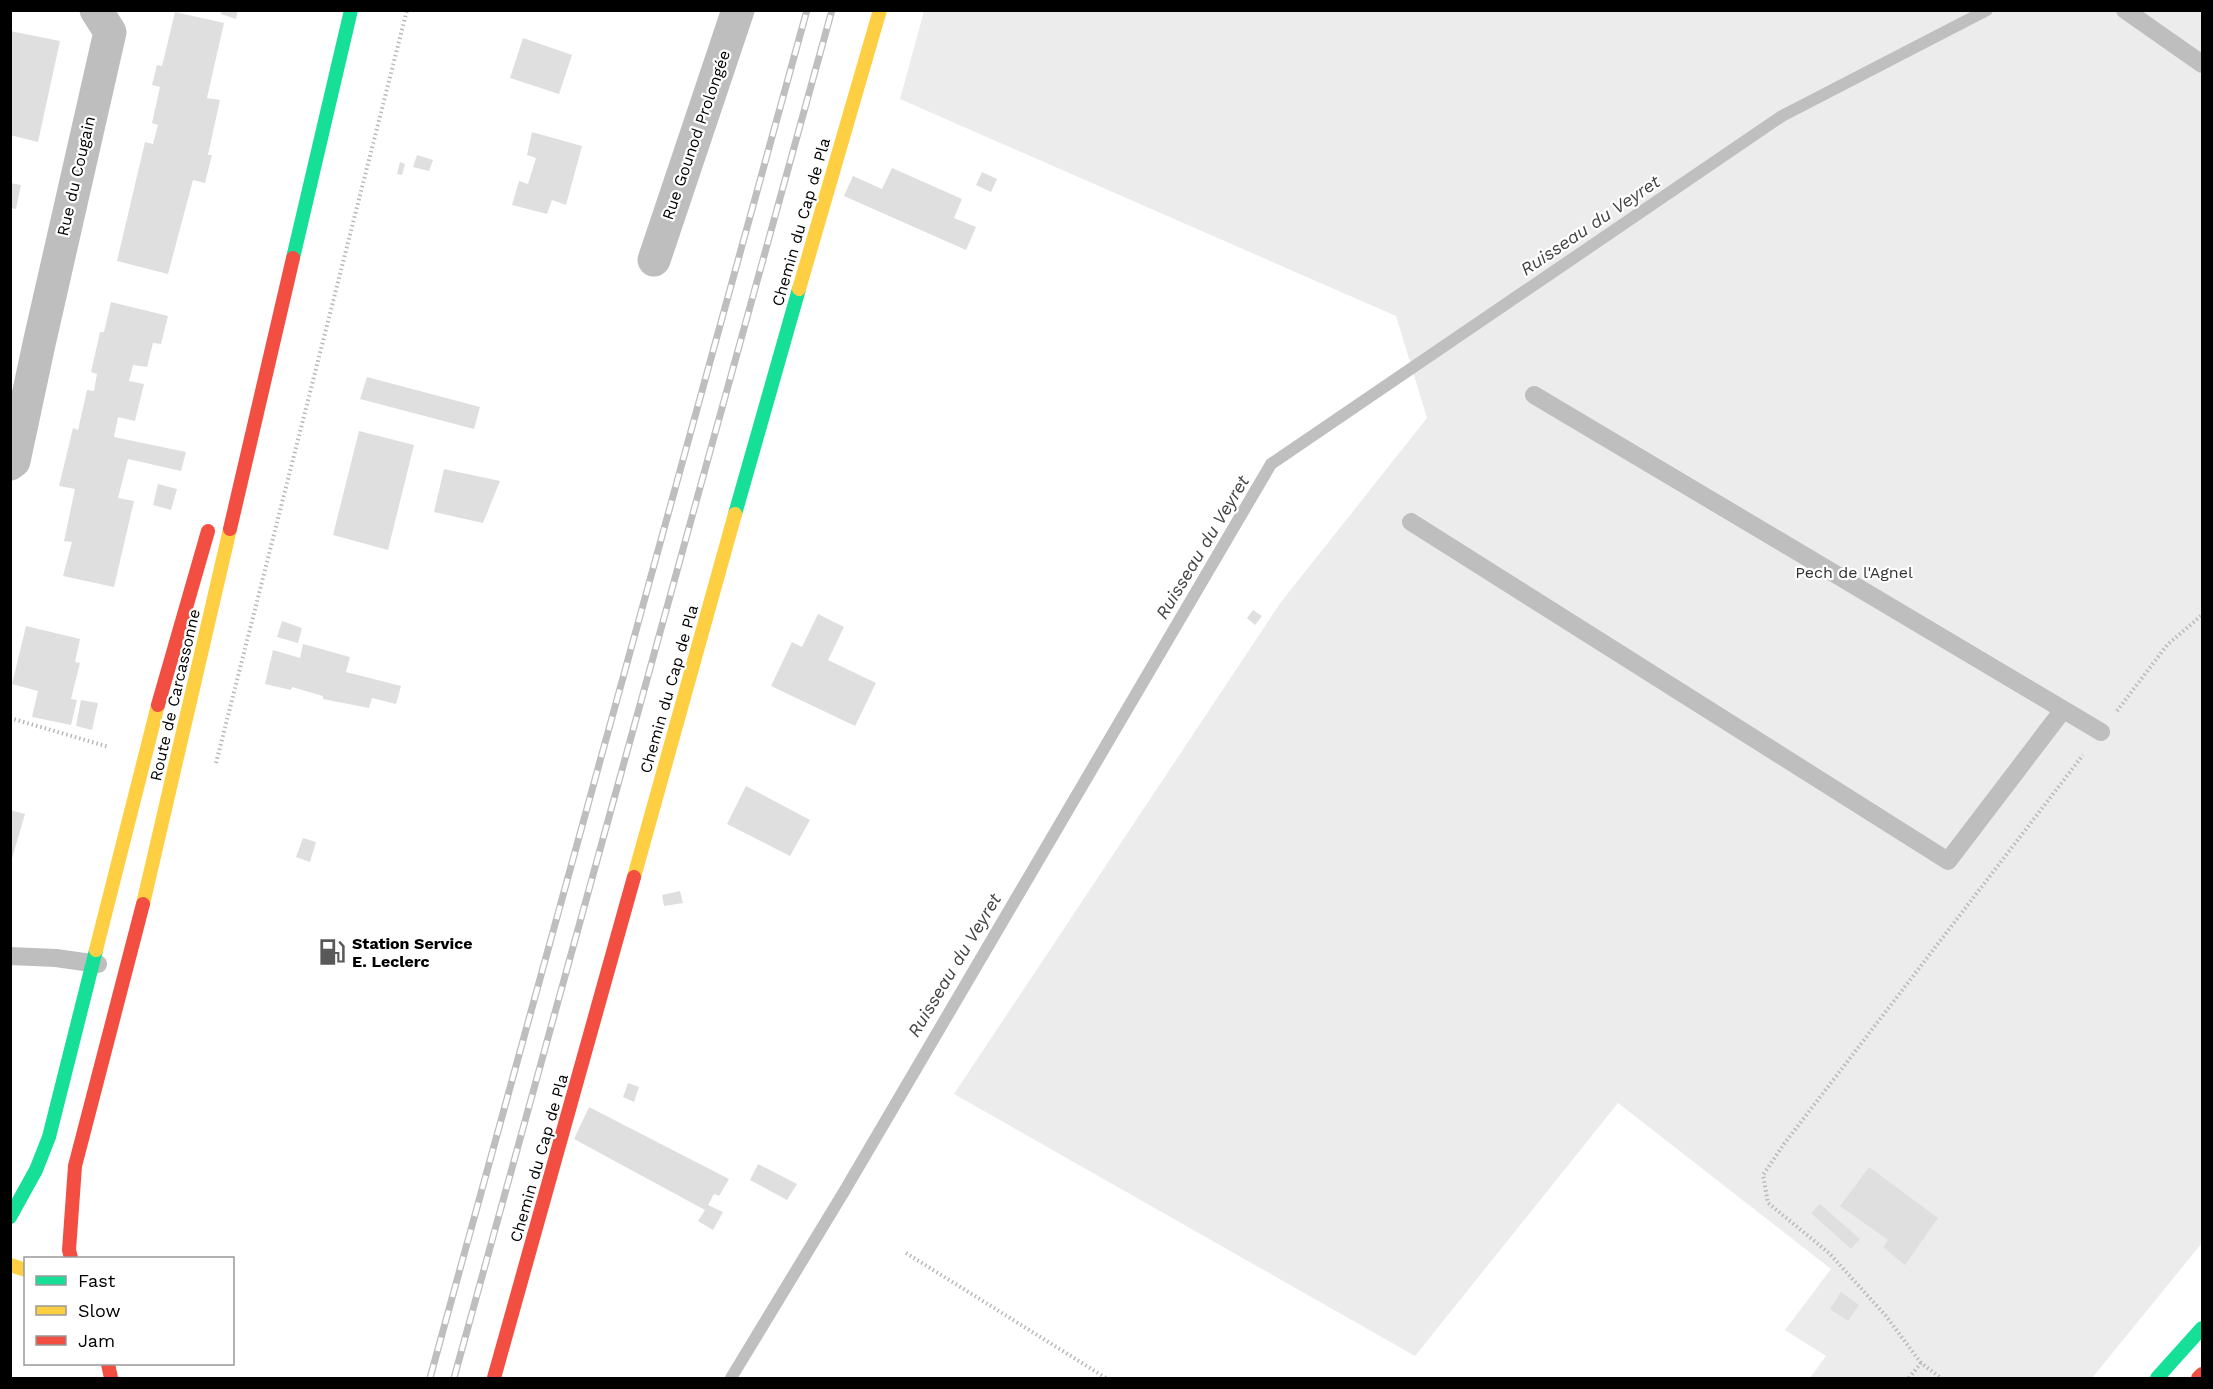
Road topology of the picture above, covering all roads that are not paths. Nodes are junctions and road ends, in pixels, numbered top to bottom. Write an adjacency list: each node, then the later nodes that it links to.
1 (96, 10): 9 (street, Rue du Cougain)
2 (351, 10): 7 (main road, Route de Carcassonne)
3 (738, 10): 8 (street, Rue Gounod Prolongée)
4 (880, 10): 24 (main road, Chemin du Cap de Pla)
5 (2125, 10): 6 (lane)
6 (2202, 64)
7 (320, 140): 10 (main road, Route de Carcassonne); 19 (main road, Route de Carcassonne)
8 (654, 260)
9 (25, 341): 12 (street, Rue du Cougain)
10 (248, 391)
11 (1534, 394): 15 (lane)
12 (10, 464)
13 (213, 516): 18 (main road, Route de Carcassonne)
14 (1411, 522): 15 (lane)
15 (2063, 710): 16 (lane)
16 (2101, 732)
17 (10, 957): 18 (lane)
18 (93, 963): 19 (lane); 20 (main road, Route de Carcassonne)
19 (126, 970): 21 (main road, Route de Carcassonne)
20 (10, 1217)
21 (71, 1257)
22 (2202, 1328): 25 (main road)
23 (2202, 1374): 26 (main road)
24 (494, 1378)
25 (2157, 1378)
26 (2198, 1378)

